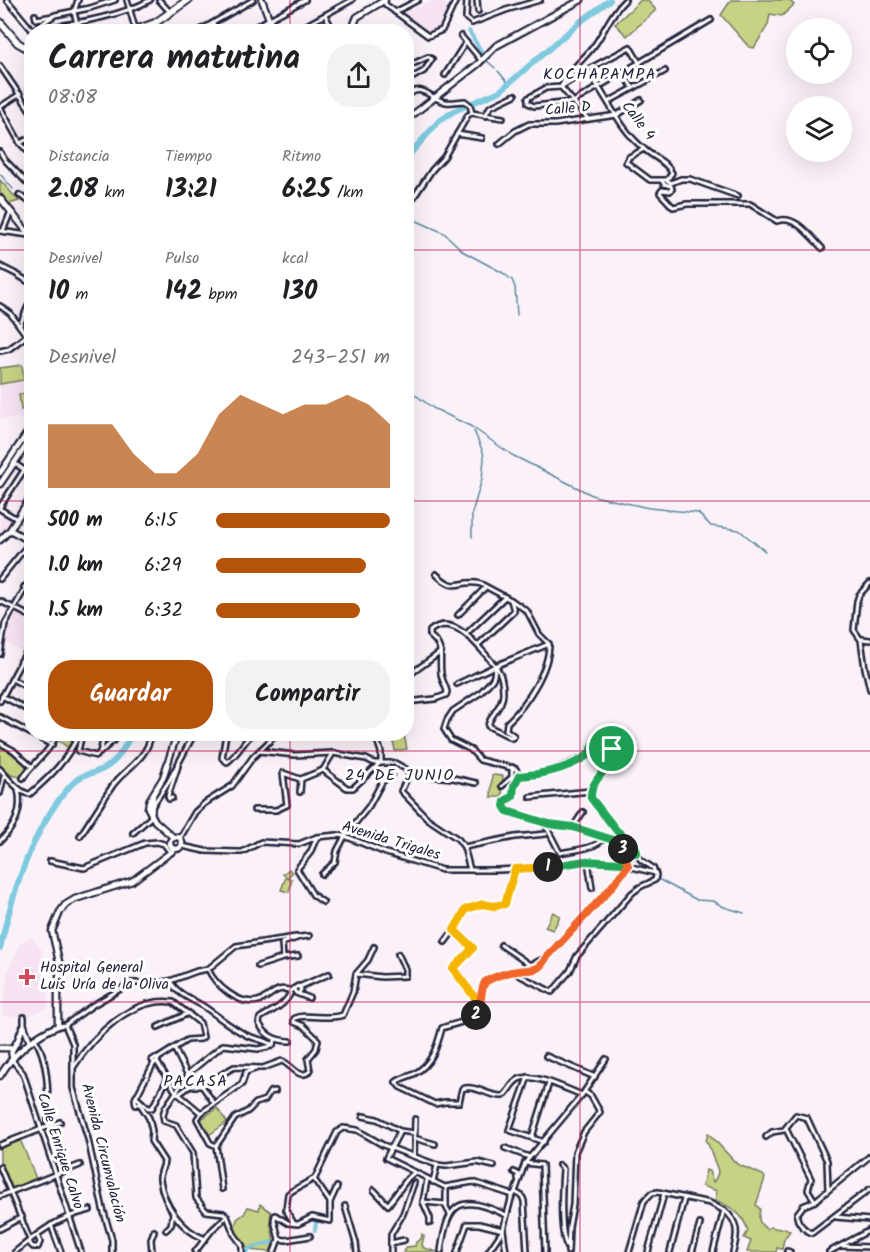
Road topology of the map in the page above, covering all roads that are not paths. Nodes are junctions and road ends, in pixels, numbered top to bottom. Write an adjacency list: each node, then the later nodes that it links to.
1 (7, 0): 33 (street)
2 (78, 0): 23 (street)
3 (115, 0): 23 (street)
4 (127, 0): 21 (street)
5 (150, 0): 21 (street)
6 (159, 0): 28 (street)
7 (188, 0): 28 (highway)
8 (194, 0): 28 (highway)
9 (253, 0): 38 (street)
10 (261, 0): 29 (main road)
11 (305, 0): 29 (street)
12 (352, 0): 25 (street)
13 (384, 0): 24 (street); 43 (main road)
14 (418, 0): 24 (street)
15 (456, 0): 45 (street)
16 (467, 0): 18 (street)
17 (477, 0): 22 (street)
18 (540, 0)
19 (581, 0): 49 (main road)
20 (625, 0): 59 (street)
21 (130, 9): 32 (street); 36 (street)
22 (478, 11)
23 (74, 12): 27 (street); 32 (street)
24 (394, 12): 44 (street)
25 (324, 14): 41 (street); 42 (street)
26 (35, 15): 27 (street)
27 (55, 15): 34 (street)
28 (172, 15): 37 (highway)
29 (269, 19): 39 (street); 40 (main road)
30 (711, 20): 51 (street)
31 (0, 22): 48 (highway)
32 (77, 23): 35 (street)
33 (27, 24)
34 (41, 24)
35 (71, 24)
36 (134, 24)
37 (153, 24)
38 (213, 24)
39 (260, 24)
40 (271, 24)
41 (307, 24)
42 (330, 24)
43 (354, 24)
44 (411, 24)
45 (414, 26)
46 (461, 36): 47 (street)
47 (466, 42): 49 (street); 56 (street)
48 (24, 47)
49 (482, 61): 64 (main road)
50 (414, 63): 57 (street)
51 (640, 64): 53 (street); 55 (street)
52 (0, 66): 62 (street)
53 (587, 70): 58 (street, Calle 4); 59 (street)
54 (665, 70): 60 (street)
55 (623, 73): 58 (street); 60 (street)
56 (445, 75)
57 (414, 77)
58 (599, 86): 67 (street); 68 (street, Calle 4)
59 (561, 87): 67 (street); 67 (street)
60 (633, 88): 68 (street)
61 (414, 91): 64 (street)
62 (20, 94): 65 (street); 69 (street)
63 (515, 95): 73 (street)
64 (435, 99): 70 (main road); 71 (street)
65 (24, 100)
66 (641, 100): 72 (street, Calle D)
67 (573, 102): 75 (street)
68 (608, 102): 72 (street, Calle 4)
69 (0, 107): 79 (street)
70 (414, 112)
71 (472, 112): 73 (street); 76 (street)
72 (617, 115): 75 (street, Calle D); 82 (street, Calle 4)
73 (485, 116): 74 (street)
74 (503, 118)
75 (588, 120): 80 (street, Calle D)
76 (457, 134): 77 (street); 89 (street)
77 (482, 138)
78 (24, 141): 79 (street)
79 (20, 143): 81 (street)
80 (499, 144)
81 (24, 147)
82 (644, 150): 85 (street, Calle 4); 86 (street)
83 (0, 152): 84 (street)
84 (24, 180)
85 (667, 180): 86 (street); 88 (street)
86 (662, 181): 96 (street)
87 (19, 195): 91 (street)
88 (738, 196)
89 (414, 197)
90 (0, 198): 92 (main road)
91 (24, 198)
92 (11, 211): 93 (main road); 94 (street)
93 (24, 228)
94 (2, 231): 95 (street)
95 (24, 235)
96 (822, 248)
97 (0, 266): 98 (street)
98 (24, 279)
99 (0, 306): 101 (street)
100 (24, 316): 101 (street)
101 (20, 326): 102 (street)
102 (24, 333)
103 (24, 338): 104 (street)
104 (0, 351)
105 (24, 440): 107 (main road)
106 (24, 447): 107 (main road)
107 (11, 462): 108 (street); 109 (main road); 110 (main road)
108 (24, 470): 111 (street)
109 (0, 473)
110 (0, 484)
111 (0, 508): 113 (street)
112 (24, 508): 113 (main road)
113 (17, 519): 114 (main road)
114 (10, 531): 115 (main road); 116 (main road)
115 (24, 538)
116 (0, 540)
117 (24, 550): 119 (street)
118 (436, 574): 122 (street)
119 (0, 579)
120 (870, 583): 130 (street)
121 (24, 587): 126 (street)
122 (486, 587): 123 (street); 128 (street)
123 (505, 597): 124 (street); 129 (street)
124 (511, 600): 132 (street); 133 (street)
125 (0, 601): 126 (street)
126 (14, 609): 127 (street); 135 (street)
127 (24, 613)
128 (458, 615)
129 (466, 634): 132 (street); 134 (street)
130 (860, 638): 131 (street); 144 (street)
131 (870, 640)
132 (478, 645): 139 (street)
133 (549, 645): 139 (street); 139 (street)
134 (441, 652): 140 (street); 146 (street)
135 (0, 653)
136 (24, 656): 137 (street)
137 (21, 661): 138 (street); 141 (street)
138 (24, 663)
139 (495, 666): 142 (street); 171 (street)
140 (414, 671)
141 (11, 679): 143 (street); 145 (street)
142 (457, 684)
143 (24, 686)
144 (870, 689)
145 (1, 698): 147 (street)
146 (414, 701)
147 (24, 708)
148 (0, 717): 149 (street)
149 (24, 730)
150 (45, 741): 164 (street)
151 (54, 741): 164 (street)
152 (77, 741): 182 (street)
153 (80, 741): 166 (street)
154 (103, 741): 166 (street)
155 (113, 741): 166 (street)
156 (150, 741): 196 (street)
157 (175, 741): 188 (main road)
158 (190, 741): 168 (street)
159 (225, 741): 160 (street)
160 (245, 741)
161 (270, 741): 165 (street)
162 (377, 741): 169 (street)
163 (0, 743): 170 (street)
164 (52, 745): 170 (street)
165 (259, 751): 167 (street); 201 (street)
166 (100, 753)
167 (333, 753): 169 (street); 173 (street)
168 (179, 761): 187 (street); 188 (street)
169 (381, 762): 173 (street); 174 (street)
170 (31, 766): 178 (street)
171 (512, 767): 177 (street); 181 (street)
172 (0, 769): 176 (street)
173 (323, 770): 179 (street)
174 (409, 774): 180 (street); 205 (street, Avenida Trigales)
175 (392, 775): 197 (street)
176 (4, 776): 182 (street); 185 (street)
177 (519, 776): 183 (street); 192 (street)
178 (23, 778)
179 (300, 779): 184 (street); 189 (street)
180 (476, 783)
181 (502, 786)
182 (18, 789): 202 (street)
183 (591, 791): 186 (street); 208 (street)
184 (300, 792)
185 (0, 793)
186 (531, 797)
187 (172, 798)
188 (150, 806): 191 (main road)
189 (254, 810)
190 (583, 812): 193 (street)
191 (151, 816): 194 (street); 200 (main road)
192 (544, 823): 193 (street); 199 (street)
193 (573, 827): 199 (street)
194 (133, 833)
195 (546, 834): 205 (street, Avenida Trigales)
196 (80, 836)
197 (345, 836): 198 (street, Avenida Trigales); 213 (street, Avenida Trigales); 215 (street)
198 (317, 837): 204 (street, Avenida Trigales); 217 (street)
199 (604, 837): 203 (street)
200 (174, 838): 201 (main road); 207 (main road)
201 (180, 838): 204 (main road)
202 (0, 841)
203 (621, 843): 206 (street); 208 (street)
204 (182, 846): 207 (main road)
205 (464, 847): 213 (street, Avenida Trigales)
206 (624, 850): 210 (street, Avenida Trigales); 211 (street)
207 (173, 851): 209 (street); 243 (main road)
208 (636, 853): 214 (street)
209 (50, 861)
210 (588, 861): 212 (street, Avenida Trigales); 216 (street)
211 (628, 866): 214 (street); 227 (street)
212 (515, 869): 213 (street, Avenida Trigales); 218 (street)
213 (470, 870)
214 (655, 873): 230 (street)
215 (322, 874)
216 (592, 888)
217 (323, 902)
218 (454, 930): 221 (street); 239 (street)
219 (309, 936): 220 (street)
220 (296, 938): 226 (street); 229 (street)
221 (445, 942)
222 (501, 945): 227 (street)
223 (374, 947): 232 (street)
224 (398, 954): 232 (street)
225 (298, 956): 226 (street)
226 (283, 958): 228 (street)
227 (546, 958): 230 (street)
228 (258, 966)
229 (208, 969): 233 (street); 235 (street)
230 (513, 972): 239 (street)
231 (329, 974): 234 (street)
232 (356, 974): 256 (street)
233 (170, 981): 241 (street); 248 (street)
234 (299, 987): 235 (street); 236 (street)
235 (292, 990): 236 (street); 246 (street)
236 (299, 993): 237 (street)
237 (309, 998)
238 (190, 1013): 244 (street); 251 (street); 257 (street)
239 (476, 1015): 260 (street)
240 (24, 1017): 242 (street)
241 (65, 1025): 243 (street); 257 (street, Avenida Circunvalación)
242 (24, 1026): 245 (main road); 250 (main road)
243 (58, 1026): 245 (main road)
244 (158, 1027)
245 (32, 1040): 253 (main road); 274 (street)
246 (275, 1041): 247 (street); 248 (street)
247 (290, 1041)
248 (273, 1045): 259 (street)
249 (0, 1048): 250 (main road)
250 (12, 1048): 253 (main road)
251 (174, 1048): 255 (street); 259 (street)
252 (546, 1056): 261 (street)
253 (13, 1059): 258 (main road); 275 (street, Calle Enrique Calvo)
254 (606, 1059): 261 (street)
255 (156, 1061): 262 (street); 268 (street)
256 (256, 1068): 264 (street); 269 (street)
257 (72, 1070): 357 (street, Avenida Circunvalación)
258 (0, 1076)
259 (188, 1076): 266 (street)
260 (528, 1077): 263 (street); 279 (street)
261 (595, 1077): 267 (street)
262 (167, 1079): 266 (street); 268 (street)
263 (549, 1083): 267 (street); 279 (street)
264 (201, 1086): 266 (street); 269 (street)
265 (275, 1091): 284 (street)
266 (178, 1093): 270 (street); 326 (street)
267 (584, 1094): 281 (street); 350 (street)
268 (141, 1103): 322 (street)
269 (214, 1103): 270 (street)
270 (201, 1113): 284 (street)
271 (363, 1116): 277 (street)
272 (415, 1119): 278 (street)
273 (60, 1122): 274 (street)
274 (48, 1126): 275 (street)
275 (41, 1128): 283 (street); 298 (street, Calle Enrique Calvo)
276 (786, 1129): 280 (street); 309 (street); 315 (street)
277 (400, 1131): 278 (street); 285 (street)
278 (414, 1136): 282 (street); 287 (street)
279 (532, 1137): 281 (street)
280 (766, 1137)
281 (544, 1142): 289 (street)
282 (435, 1144)
283 (0, 1145)
284 (216, 1146): 306 (street)
285 (392, 1148): 287 (street); 296 (street); 299 (street)
286 (504, 1148): 289 (street)
287 (414, 1156): 292 (street)
288 (870, 1156): 309 (street)
289 (529, 1157): 290 (street)
290 (525, 1163): 302 (street); 368 (street)
291 (80, 1165): 298 (street)
292 (437, 1165): 294 (street); 301 (street)
293 (559, 1165): 350 (street)
294 (494, 1166)
295 (1, 1170): 310 (street)
296 (415, 1172): 300 (street); 308 (street)
297 (514, 1172): 302 (street)
298 (56, 1174): 310 (street); 323 (street, Calle Enrique Calvo)
299 (314, 1179): 316 (street); 332 (street)
300 (427, 1180): 301 (street); 317 (street)
301 (433, 1182): 305 (street)
302 (519, 1182): 311 (street)
303 (414, 1183): 347 (street)
304 (336, 1187): 316 (street)
305 (446, 1187): 311 (street); 318 (street)
306 (222, 1189)
307 (870, 1189): 330 (street)
308 (374, 1190)
309 (828, 1190): 315 (street)
310 (11, 1192): 313 (street); 328 (street)
311 (514, 1193): 325 (street); 367 (street)
312 (664, 1194): 314 (street); 370 (street); 371 (street)
313 (0, 1196)
314 (685, 1199): 321 (street); 372 (street)
315 (815, 1201): 330 (street)
316 (330, 1202): 332 (street)
317 (423, 1202): 318 (street); 333 (street)
318 (446, 1204): 324 (street)
319 (345, 1206): 362 (street)
320 (90, 1210): 323 (street)
321 (724, 1210): 327 (street); 329 (street)
322 (173, 1213): 337 (street); 343 (street)
323 (68, 1215): 334 (street); 356 (street, Calle Enrique Calvo)
324 (450, 1215): 325 (street); 352 (street)
325 (507, 1215): 338 (street)
326 (227, 1216): 343 (street); 360 (street)
327 (731, 1216): 329 (street); 375 (street)
328 (22, 1217): 336 (street); 346 (street)
329 (722, 1217): 374 (street)
330 (834, 1217): 331 (street)
331 (870, 1220)
332 (293, 1222): 344 (street)
333 (430, 1223)
334 (51, 1224): 341 (street); 355 (street)
335 (700, 1224): 373 (street)
336 (0, 1229)
337 (166, 1230)
338 (503, 1230): 364 (street); 365 (street); 366 (street)
339 (870, 1230): 349 (street)
340 (154, 1231): 358 (street)
341 (36, 1235): 346 (street); 348 (street)
342 (310, 1236): 344 (street)
343 (205, 1239): 359 (street)
344 (279, 1239): 361 (street)
345 (404, 1240): 347 (street)
346 (29, 1241): 348 (street); 353 (street)
347 (391, 1243): 363 (street)
348 (38, 1246): 354 (street)
349 (841, 1246): 351 (street); 376 (street)
350 (568, 1247): 369 (street)
351 (870, 1247)
352 (441, 1251)
353 (15, 1252)
354 (41, 1252)
355 (61, 1252)
356 (81, 1252)
357 (112, 1252)
358 (152, 1252)
359 (195, 1252)
360 (242, 1252)
361 (274, 1252)
362 (357, 1252)
363 (391, 1252)
364 (457, 1252)
365 (488, 1252)
366 (506, 1252)
367 (527, 1252)
368 (546, 1252)
369 (568, 1252)
370 (629, 1252)
371 (648, 1252)
372 (670, 1252)
373 (692, 1252)
374 (713, 1252)
375 (733, 1252)
376 (829, 1252)

